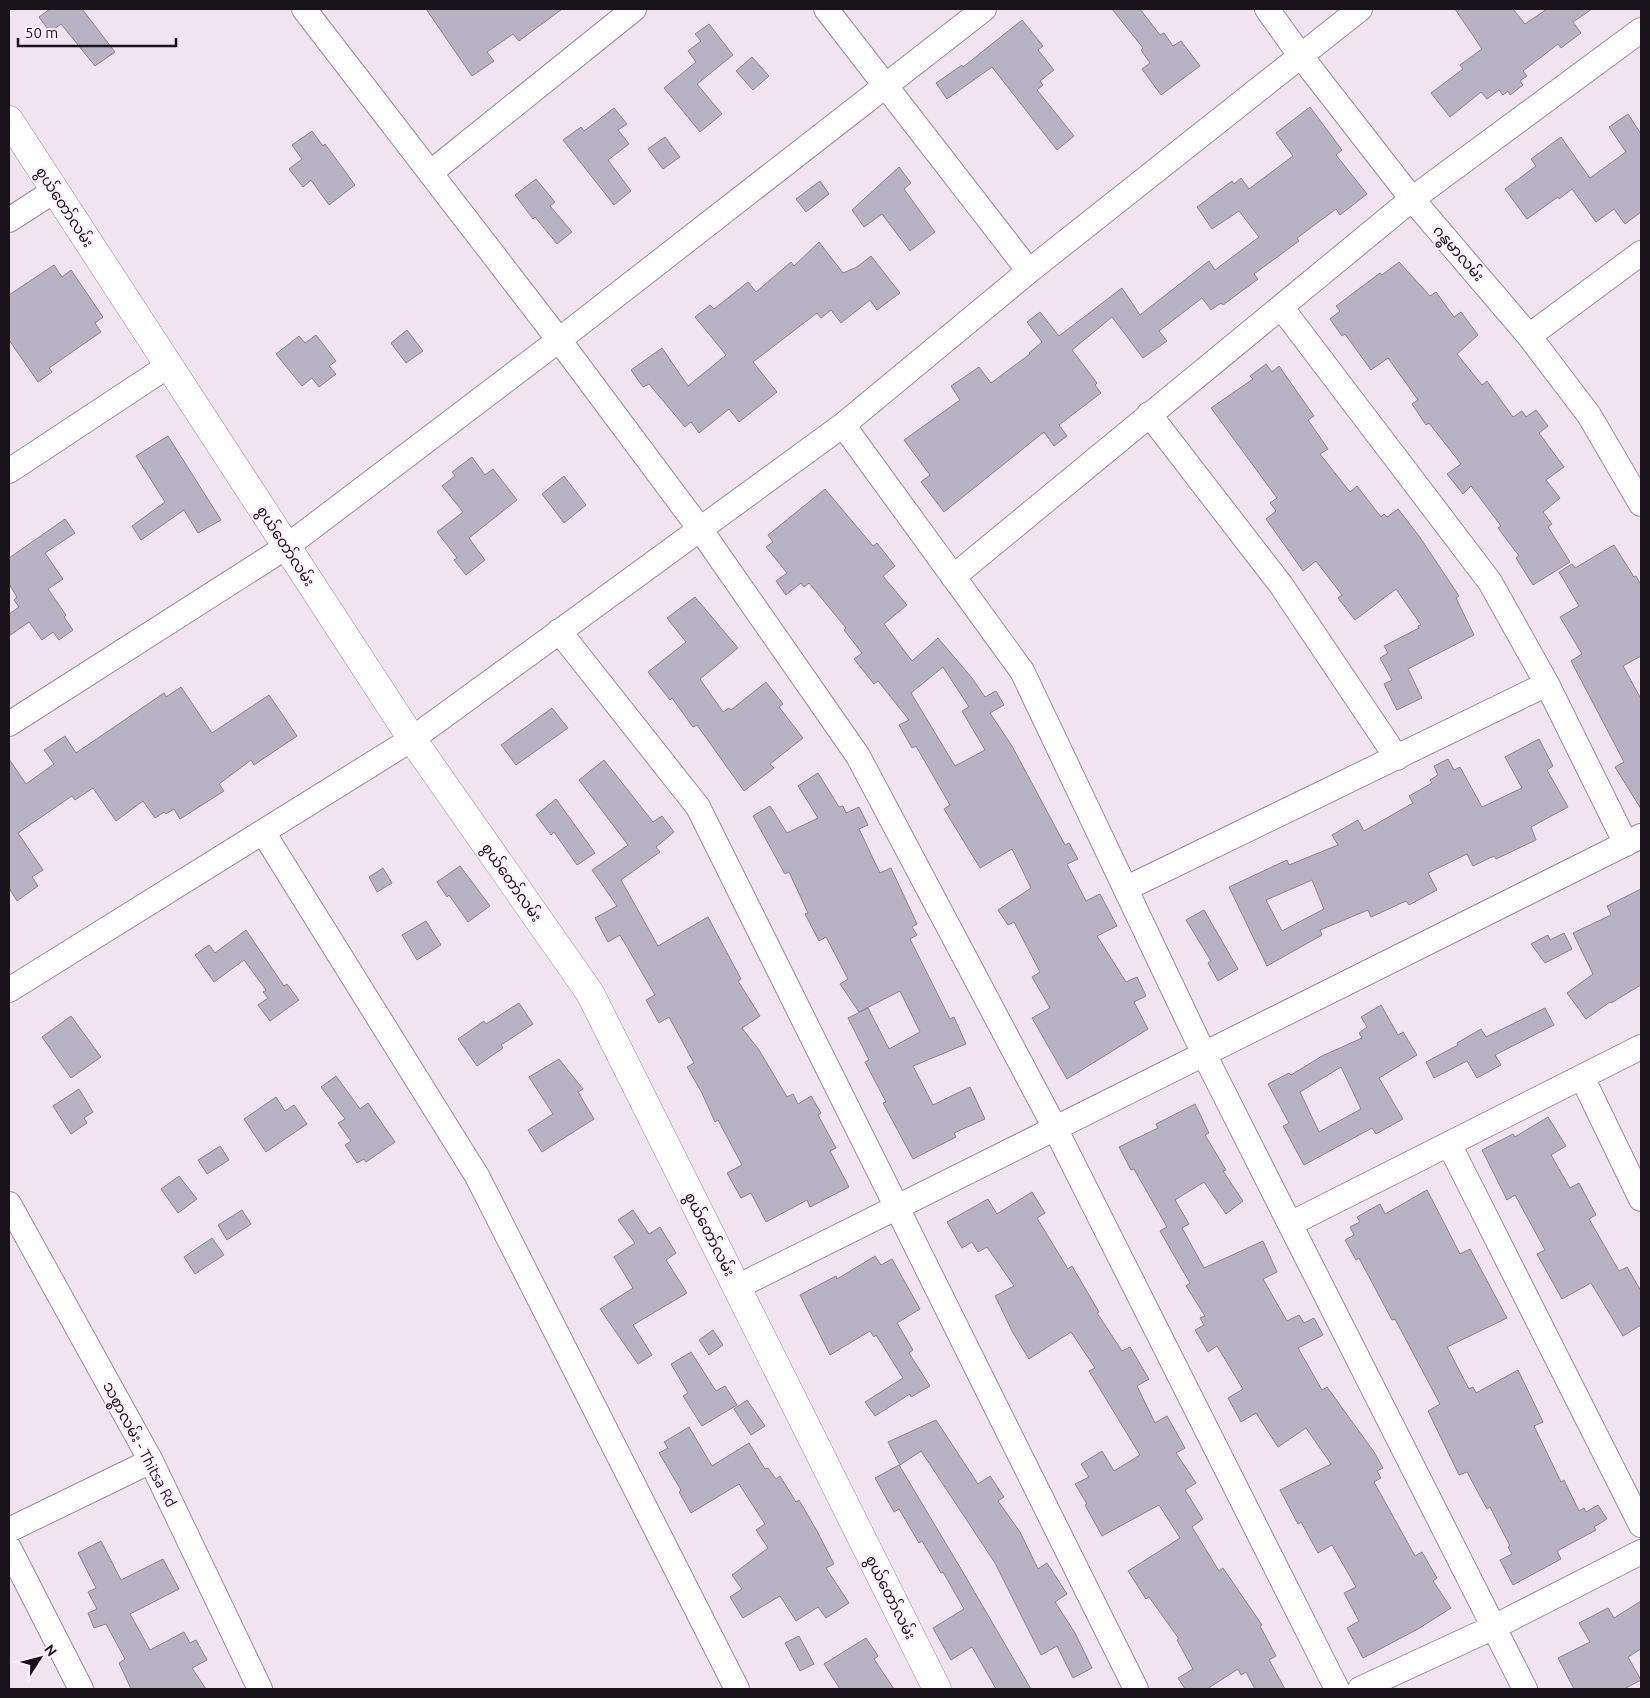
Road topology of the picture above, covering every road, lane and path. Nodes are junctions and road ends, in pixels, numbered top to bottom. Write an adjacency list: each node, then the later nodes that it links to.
1 (634, 9): 11 (street)
2 (826, 9): 9 (street)
3 (984, 9): 9 (street)
4 (1267, 9): 8 (street, ဂန္ဓမာလမ်း)
5 (1360, 9): 8 (street)
6 (307, 10): 11 (street)
7 (1641, 30): 13 (street)
8 (1300, 55): 13 (street, ဂန္ဓမာလမ်း); 16 (street)
9 (886, 86): 16 (street); 19 (street)
10 (9, 120): 12 (street, စွယ်တော်လမ်း)
11 (430, 173): 19 (street)
12 (54, 191): 14 (street); 20 (street, စွယ်တော်လမ်း)
13 (1412, 199): 17 (street); 18 (street, ဂန္ဓမာလမ်း)
14 (9, 220)
15 (1641, 253): 18 (street)
16 (1029, 271): 22 (street)
17 (1281, 307): 21 (street); 29 (street)
18 (1529, 336): 24 (street, ဂန္ဓမာလမ်း)
19 (559, 340): 25 (street); 26 (street)
20 (168, 366): 23 (street); 26 (street, စွယ်တော်လမ်း)
21 (1149, 414): 27 (street); 32 (street)
22 (843, 425): 25 (street); 27 (street)
23 (9, 470)
24 (1641, 504)
25 (700, 529): 28 (street); 40 (street)
26 (286, 547): 30 (street); 31 (street, စွယ်တော်လမ်း)
27 (953, 577): 35 (street)
28 (559, 631): 31 (street); 44 (street)
29 (1547, 684): 32 (street); 34 (street)
30 (9, 724)
31 (412, 739): 33 (street); 46 (street, စွယ်တော်လမ်း)
32 (1397, 758): 35 (street)
33 (263, 832): 36 (street); 55 (street)
34 (1633, 840): 38 (street)
35 (1127, 888): 38 (street)
36 (9, 990)
37 (1641, 1046): 39 (street)
38 (1204, 1054): 40 (street); 45 (street)
39 (1582, 1077): 41 (street); 42 (street)
40 (1055, 1128): 44 (street); 58 (street)
41 (1449, 1144): 45 (street); 48 (street)
42 (1641, 1199)
43 (9, 1204): 47 (street, သစ္စာလမ်း - Thitsa Rd)
44 (897, 1207): 46 (street); 57 (street)
45 (1290, 1224): 52 (street)
46 (737, 1288): 56 (street, စွယ်တော်လမ်း)
47 (151, 1461): 49 (street); 54 (street, သစ္စာလမ်း - Thitsa Rd)
48 (1641, 1525)
49 (9, 1530)
50 (9, 1548): 53 (street)
51 (1641, 1552): 52 (street)
52 (1494, 1627): 59 (street); 60 (street)
53 (81, 1689)
54 (260, 1689)
55 (737, 1689)
56 (937, 1689)
57 (1136, 1689)
58 (1337, 1689)
59 (1360, 1689)
60 (1525, 1689)

